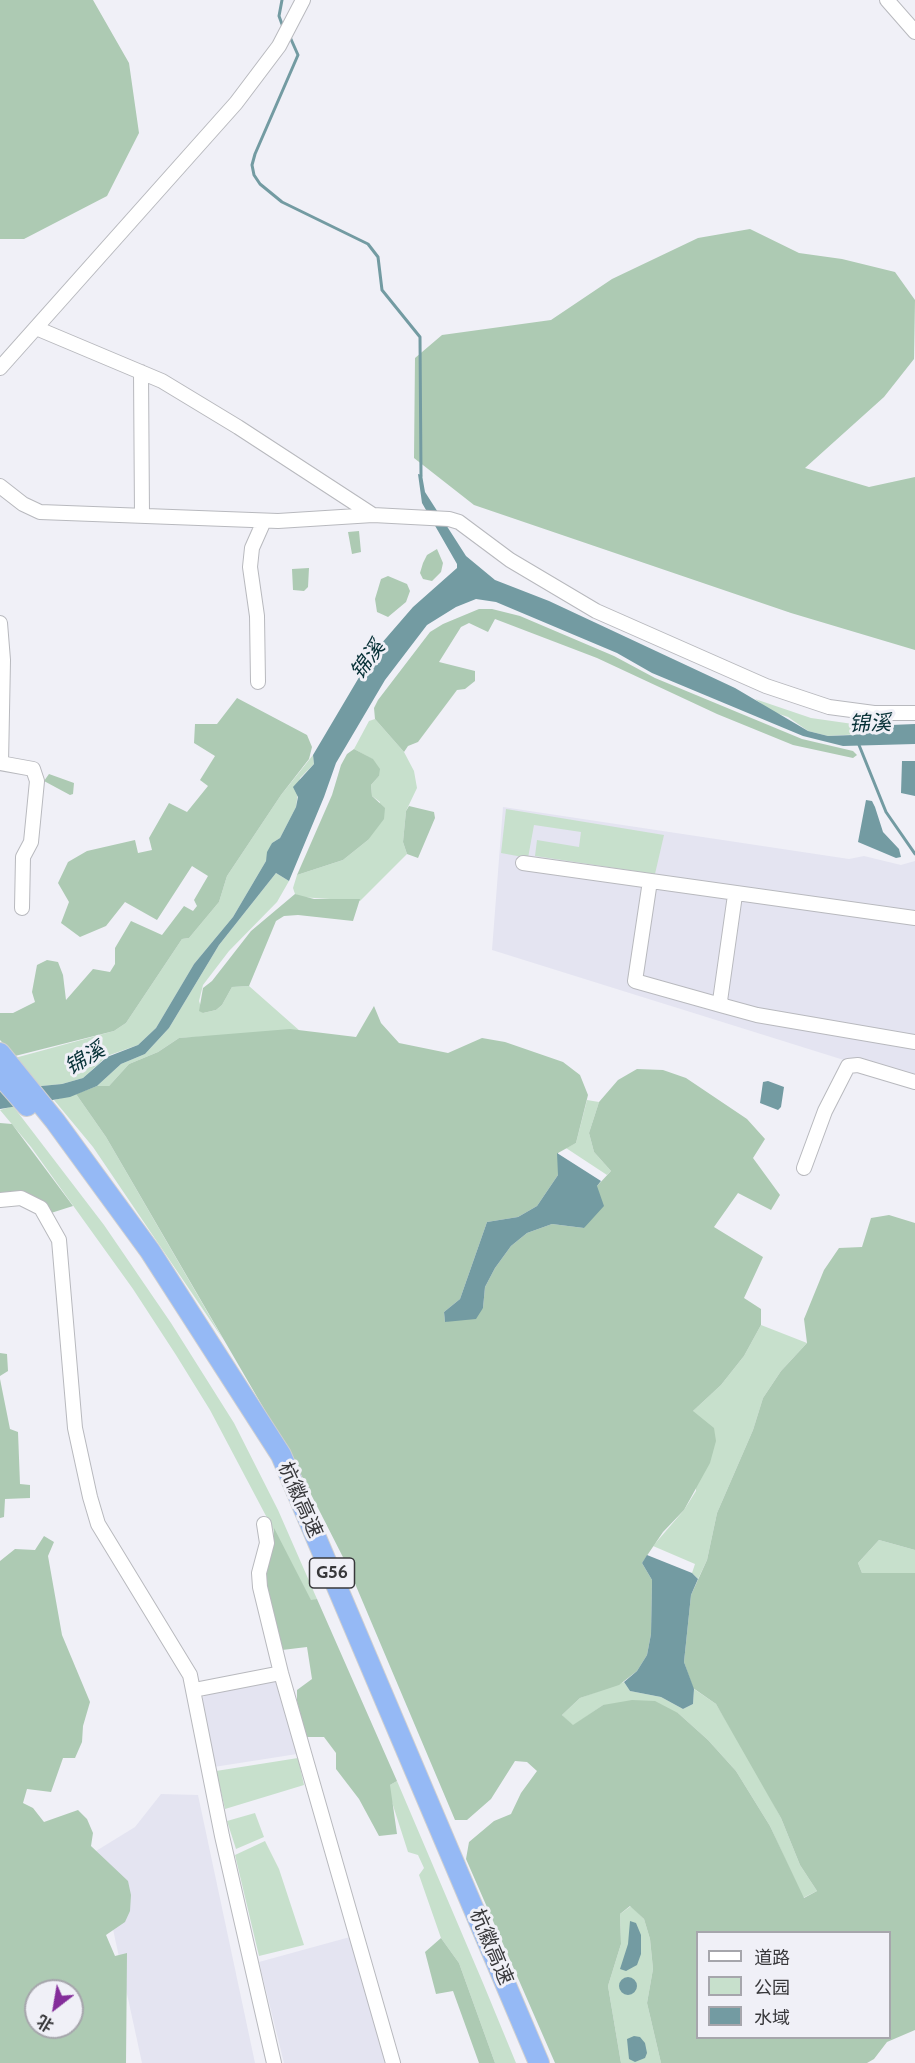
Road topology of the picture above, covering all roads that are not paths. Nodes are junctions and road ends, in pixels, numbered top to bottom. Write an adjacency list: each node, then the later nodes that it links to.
1 (303, 0): 4 (street)
2 (887, 0): 3 (street)
3 (915, 32)
4 (36, 328): 5 (street); 6 (street)
5 (0, 368)
6 (141, 372): 8 (street); 9 (street)
7 (0, 486): 9 (street)
8 (373, 515): 10 (street); 13 (street)
9 (142, 516): 10 (street)
10 (264, 520): 12 (street)
11 (0, 623): 14 (street)
12 (258, 682)
13 (915, 712)
14 (0, 763): 18 (street)
15 (523, 863): 16 (street)
16 (650, 881): 17 (street); 20 (street)
17 (735, 895): 19 (street); 20 (street)
18 (22, 908)
19 (915, 918)
20 (724, 1006): 21 (street)
21 (915, 1041)
22 (0, 1053): 25 (highway, 杭徽高速 / G56)
23 (0, 1075): 25 (highway, 杭徽高速 / G56)
24 (915, 1082): 26 (street)
25 (49, 1123): 33 (highway, 杭徽高速 / G56); 34 (highway, 杭徽高速 / G56)
26 (804, 1168)
27 (0, 1200): 30 (street)
28 (264, 1524): 29 (street)
29 (281, 1672): 30 (street); 32 (street)
30 (194, 1690): 31 (street)
31 (274, 2063)
32 (393, 2063)
33 (525, 2063)
34 (539, 2063)

